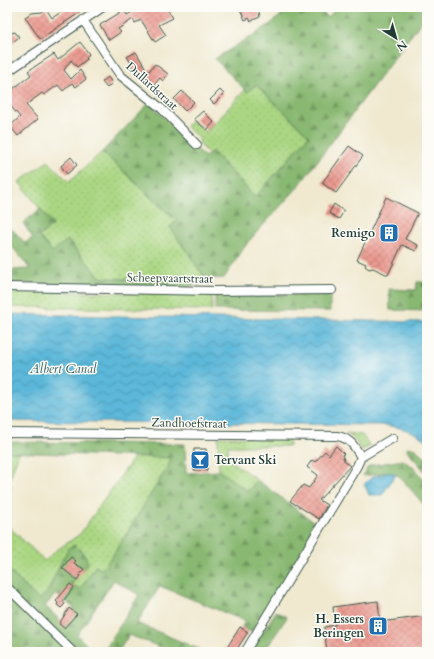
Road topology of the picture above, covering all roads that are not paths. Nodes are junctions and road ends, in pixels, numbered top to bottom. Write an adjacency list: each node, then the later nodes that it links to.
1 (103, 7): 2 (street)
2 (83, 20): 3 (street); 4 (street, Dullardstraat)
3 (7, 72)
4 (197, 145)
5 (7, 287): 6 (street, Scheepvaartstraat)
6 (332, 290)
7 (7, 433): 9 (street, Zandhoefstraat)
8 (393, 438): 9 (street)
9 (361, 457): 12 (street)
10 (7, 587): 11 (street)
11 (73, 652)
12 (245, 652)

